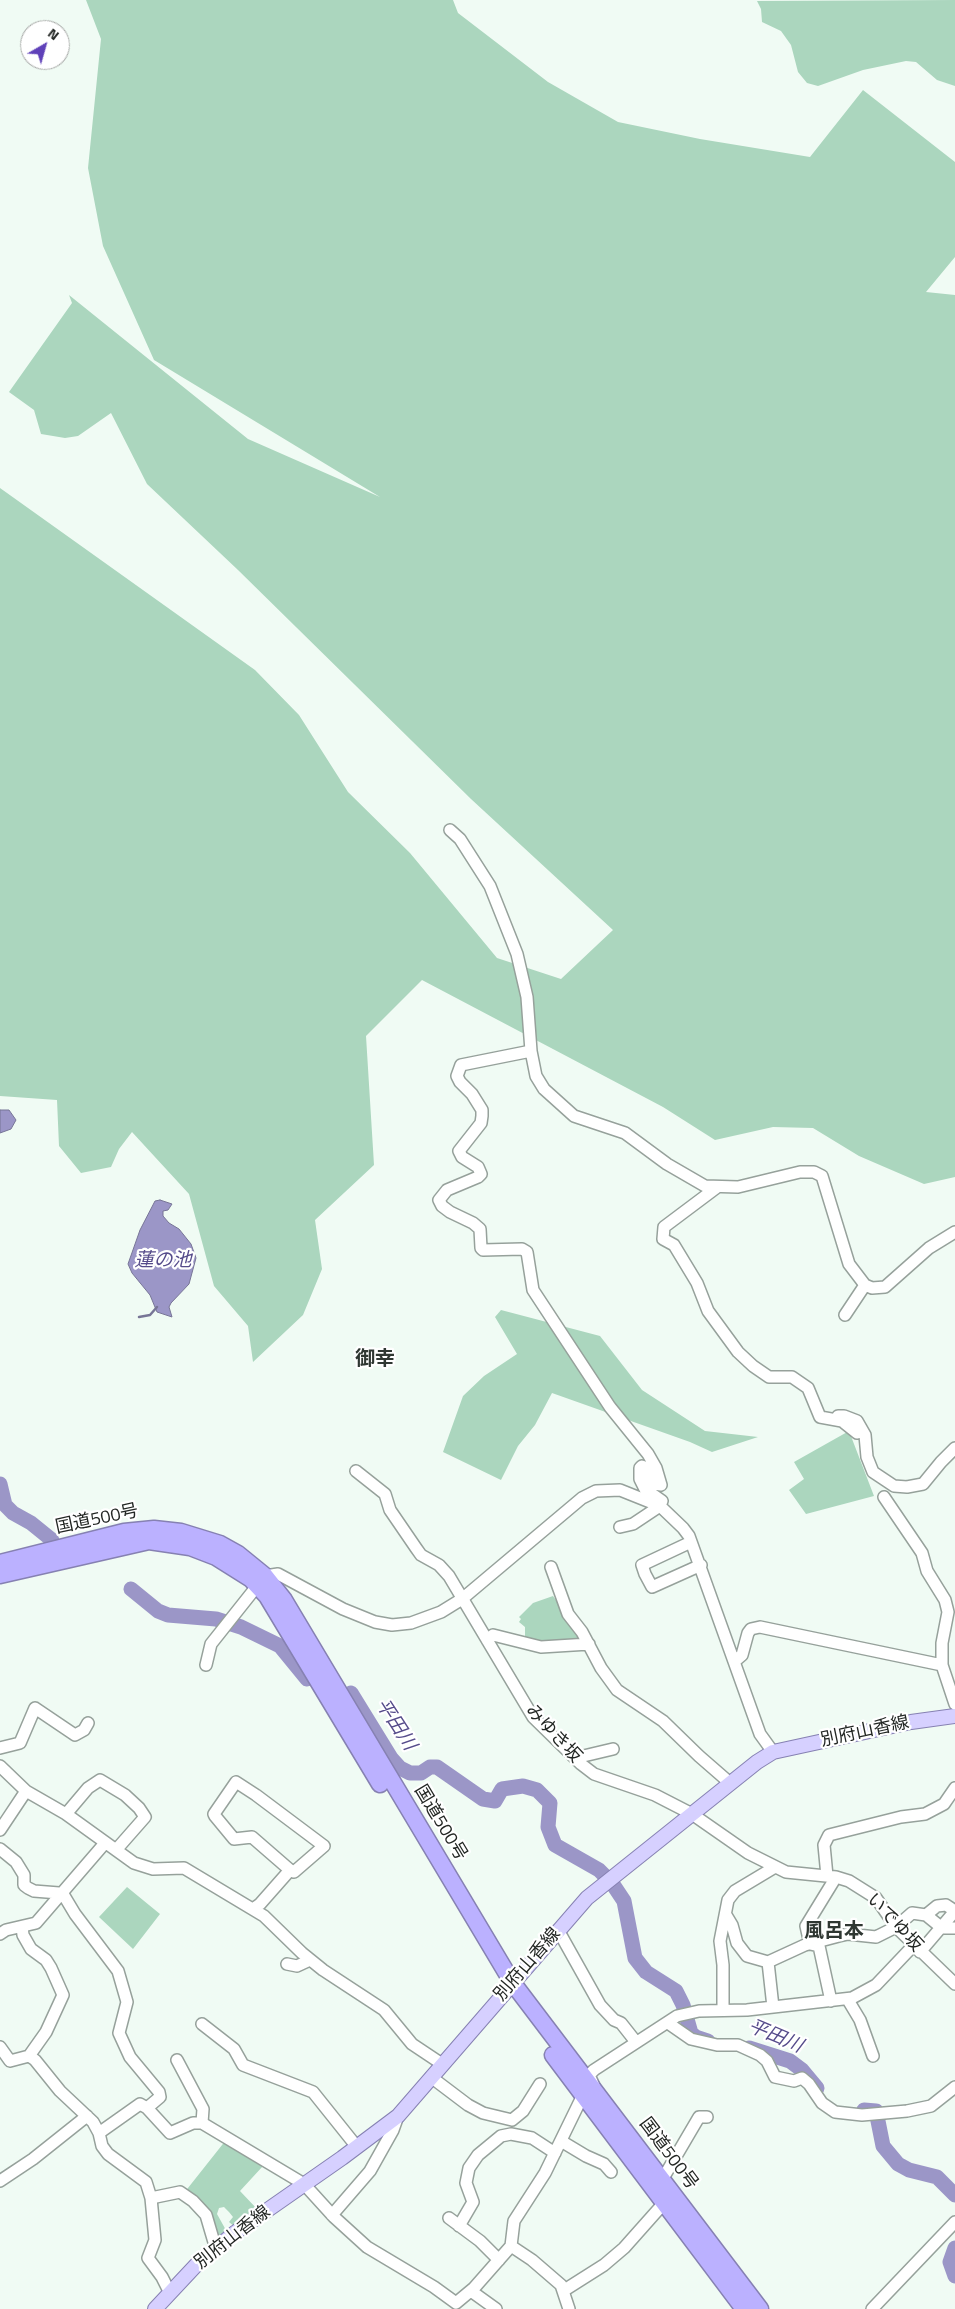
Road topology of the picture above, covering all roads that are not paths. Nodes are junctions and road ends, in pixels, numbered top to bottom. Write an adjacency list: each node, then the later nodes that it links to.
1 (450, 830): 2 (street)
2 (531, 1051): 3 (street); 14 (street)
3 (716, 1188): 5 (street); 7 (street)
4 (955, 1232): 5 (street)
5 (866, 1285): 6 (street)
6 (846, 1315)
7 (831, 1419): 8 (street); 9 (street)
8 (856, 1433)
9 (955, 1448)
10 (356, 1471): 21 (street, みゆき坂)
11 (884, 1497): 25 (street)
12 (660, 1506): 13 (street); 14 (street); 21 (street)
13 (620, 1527)
14 (683, 1528): 15 (street)
15 (691, 1542): 18 (street); 18 (street)
16 (0, 1563): 20 (highway, 国道500号)
17 (551, 1566): 23 (street)
18 (701, 1566): 24 (street)
19 (0, 1575): 20 (highway, 国道500号)
20 (267, 1578): 21 (street); 26 (street); 64 (highway, 国道500号)
21 (462, 1599): 22 (street, みゆき坂)
22 (487, 1640): 23 (street); 33 (street, みゆき坂)
23 (588, 1644): 35 (street)
24 (734, 1661): 25 (street); 32 (street)
25 (942, 1664): 27 (street)
26 (206, 1665)
27 (955, 1704)
28 (955, 1716): 32 (main road, 別府山香線)
29 (88, 1723): 30 (street)
30 (0, 1748)
31 (613, 1749): 33 (street)
32 (772, 1752): 35 (main road, 別府山香線)
33 (575, 1758): 39 (street, みゆき坂)
34 (0, 1766): 37 (street)
35 (730, 1783): 39 (main road, 別府山香線)
36 (955, 1788): 46 (street)
37 (26, 1791): 38 (street); 40 (street)
38 (66, 1814): 41 (street); 43 (street)
39 (692, 1814): 44 (street, いでゆ坂); 56 (main road, 別府山香線)
40 (0, 1830)
41 (105, 1843): 43 (street); 47 (street)
42 (0, 1849): 47 (street)
43 (116, 1850): 48 (street)
44 (775, 1867): 46 (street, いでゆ坂); 50 (street)
45 (290, 1870): 45 (street); 48 (street)
46 (831, 1877): 53 (street, いでゆ坂); 58 (street)
47 (63, 1894): 52 (street); 82 (street)
48 (252, 1909): 60 (street)
49 (955, 1911): 51 (street); 54 (street)
50 (726, 1915): 61 (street); 68 (street)
51 (926, 1915): 53 (street); 54 (street)
52 (22, 1927): 57 (street); 73 (street)
53 (896, 1927): 58 (street); 59 (street, いでゆ坂)
54 (942, 1928): 55 (street); 59 (street)
55 (955, 1928)
56 (558, 1930): 64 (main road, 別府山香線); 71 (street)
57 (0, 1934)
58 (810, 1944): 61 (street); 66 (street)
59 (917, 1949): 63 (street, いでゆ坂); 65 (street)
60 (310, 1960): 62 (street); 77 (street)
61 (768, 1962): 67 (street)
62 (287, 1964)
63 (955, 1984)
64 (509, 1987): 77 (main road, 別府山香線); 81 (highway, 国道500号)
65 (848, 2000): 66 (street); 74 (street)
66 (831, 2001): 67 (street)
67 (773, 2007): 68 (street)
68 (724, 2010): 69 (street)
69 (668, 2022): 71 (street); 80 (street)
70 (202, 2024): 89 (street)
71 (636, 2042): 81 (street)
72 (0, 2048): 76 (street)
73 (29, 2056): 76 (street); 83 (street)
74 (873, 2056)
75 (177, 2060): 86 (street)
76 (5, 2063)
77 (442, 2064): 78 (main road, 別府山香線)
78 (431, 2077): 79 (street); 84 (main road, 別府山香線)
79 (540, 2084)
80 (955, 2087)
81 (587, 2091): 88 (street); 92 (highway, 国道500号); 96 (highway, 国道500号)
82 (146, 2108): 86 (street); 87 (street)
83 (87, 2116): 87 (street); 93 (street)
84 (398, 2116): 89 (main road, 別府山香線); 97 (street)
85 (707, 2117): 92 (street)
86 (202, 2123): 94 (street)
87 (99, 2133): 95 (street)
88 (561, 2141): 90 (street); 91 (street)
89 (357, 2147): 94 (main road, 別府山香線)
90 (555, 2153): 100 (street); 101 (street)
91 (612, 2172)
92 (662, 2180): 111 (highway, 国道500号)
93 (0, 2181)
94 (304, 2184): 97 (street); 102 (main road, 別府山香線)
95 (150, 2198): 102 (street); 106 (street)
96 (664, 2203): 105 (street); 110 (highway, 国道500号)
97 (332, 2216): 104 (street)
98 (449, 2218): 100 (street)
99 (955, 2222): 112 (street)
100 (459, 2226): 103 (street)
101 (511, 2246): 103 (street); 105 (street)
102 (216, 2249): 106 (main road, 別府山香線)
103 (499, 2260): 104 (street)
104 (471, 2291): 108 (street)
105 (563, 2291): 109 (street)
106 (170, 2293): 107 (main road, 別府山香線)
107 (154, 2309)
108 (496, 2309)
109 (569, 2309)
110 (744, 2309)
111 (760, 2309)
112 (872, 2309)

